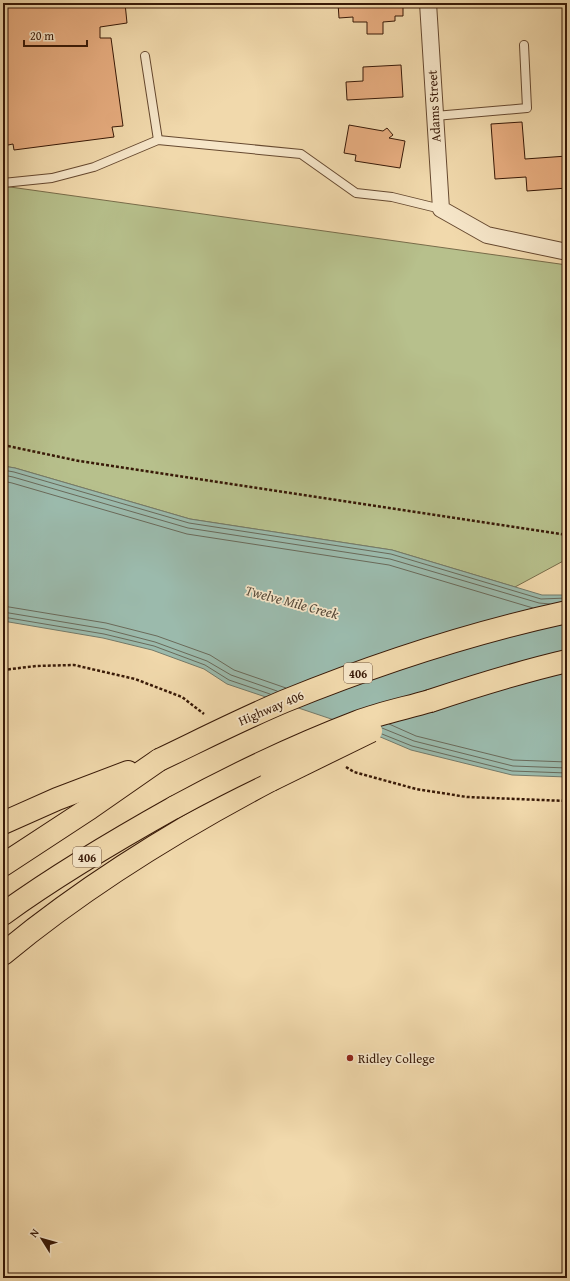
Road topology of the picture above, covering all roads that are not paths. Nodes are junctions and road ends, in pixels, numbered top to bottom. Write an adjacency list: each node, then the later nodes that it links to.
1 (428, 3): 4 (street, Adams Street)
2 (524, 45): 4 (lane)
3 (145, 56): 5 (lane)
4 (435, 116): 7 (street, Adams Street)
5 (158, 140): 6 (lane); 7 (lane)
6 (3, 183)
7 (441, 209): 8 (street)
8 (567, 252)
9 (567, 612): 12 (highway, Highway 406 / 406, bridge)
10 (567, 661): 11 (highway, 406)
11 (430, 702): 15 (highway, 406, bridge); 16 (highway, bridge)
12 (159, 760): 13 (highway); 14 (highway, Highway 406 / 406)
13 (3, 823)
14 (3, 864)
15 (3, 914)
16 (3, 954)

